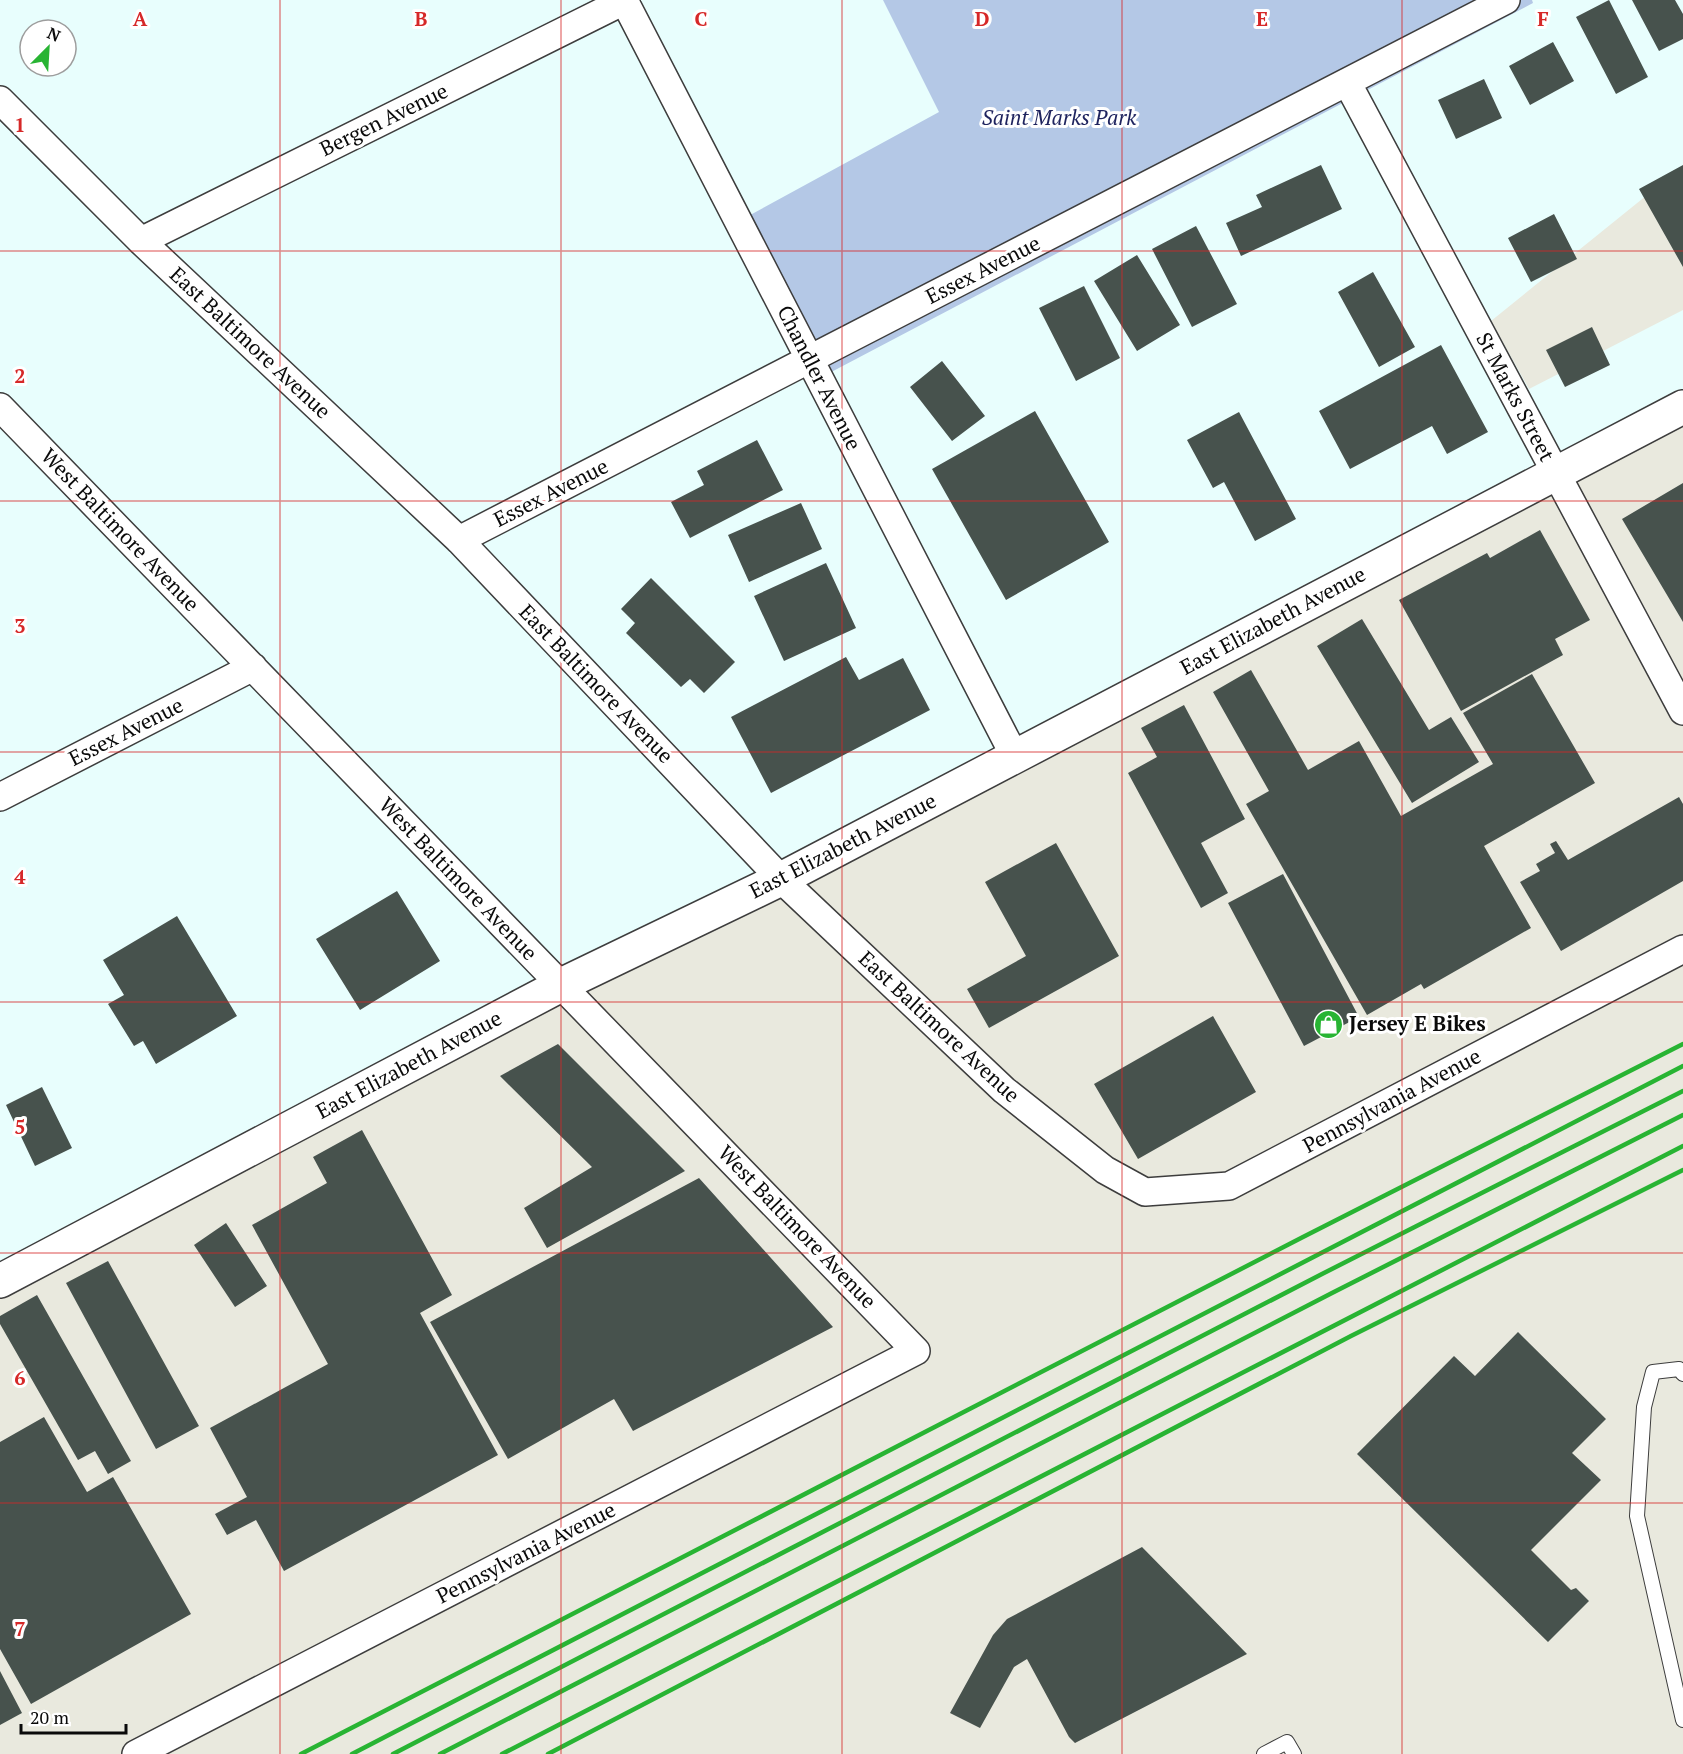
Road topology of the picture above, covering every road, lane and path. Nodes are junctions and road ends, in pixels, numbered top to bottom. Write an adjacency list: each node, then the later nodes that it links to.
1 (625, 0): 5 (street, Bergen Avenue); 6 (street, Chandler Avenue)
2 (1506, 0): 3 (street, Essex Avenue)
3 (1347, 82): 6 (street, Essex Avenue); 9 (street, St Marks Street)
4 (0, 100): 5 (street, East Baltimore Avenue)
5 (141, 241): 10 (street, East Baltimore Avenue)
6 (810, 360): 10 (street, Essex Avenue); 13 (street, Chandler Avenue)
7 (0, 407): 11 (street, West Baltimore Avenue)
8 (1683, 407): 9 (street, East Elizabeth Avenue)
9 (1556, 472): 12 (street, St Marks Street); 13 (street, East Elizabeth Avenue)
10 (459, 540): 15 (street, East Baltimore Avenue)
11 (253, 667): 14 (street, Essex Avenue); 17 (street, West Baltimore Avenue)
12 (1683, 711)
13 (1015, 757): 15 (street, East Elizabeth Avenue)
14 (0, 797)
15 (781, 879): 17 (street, East Elizabeth Avenue); 18 (street, East Baltimore Avenue)
16 (1683, 949): 18 (street, Pennsylvania Avenue)
17 (561, 985): 19 (street, East Elizabeth Avenue); 20 (street, West Baltimore Avenue)
18 (1229, 1186)
19 (0, 1281)
20 (916, 1351): 23 (street, Pennsylvania Avenue)
21 (1683, 1374): 22 (lane)
22 (1683, 1720)
23 (136, 1754)
24 (1264, 1754): 25 (lane)
25 (1294, 1754)

